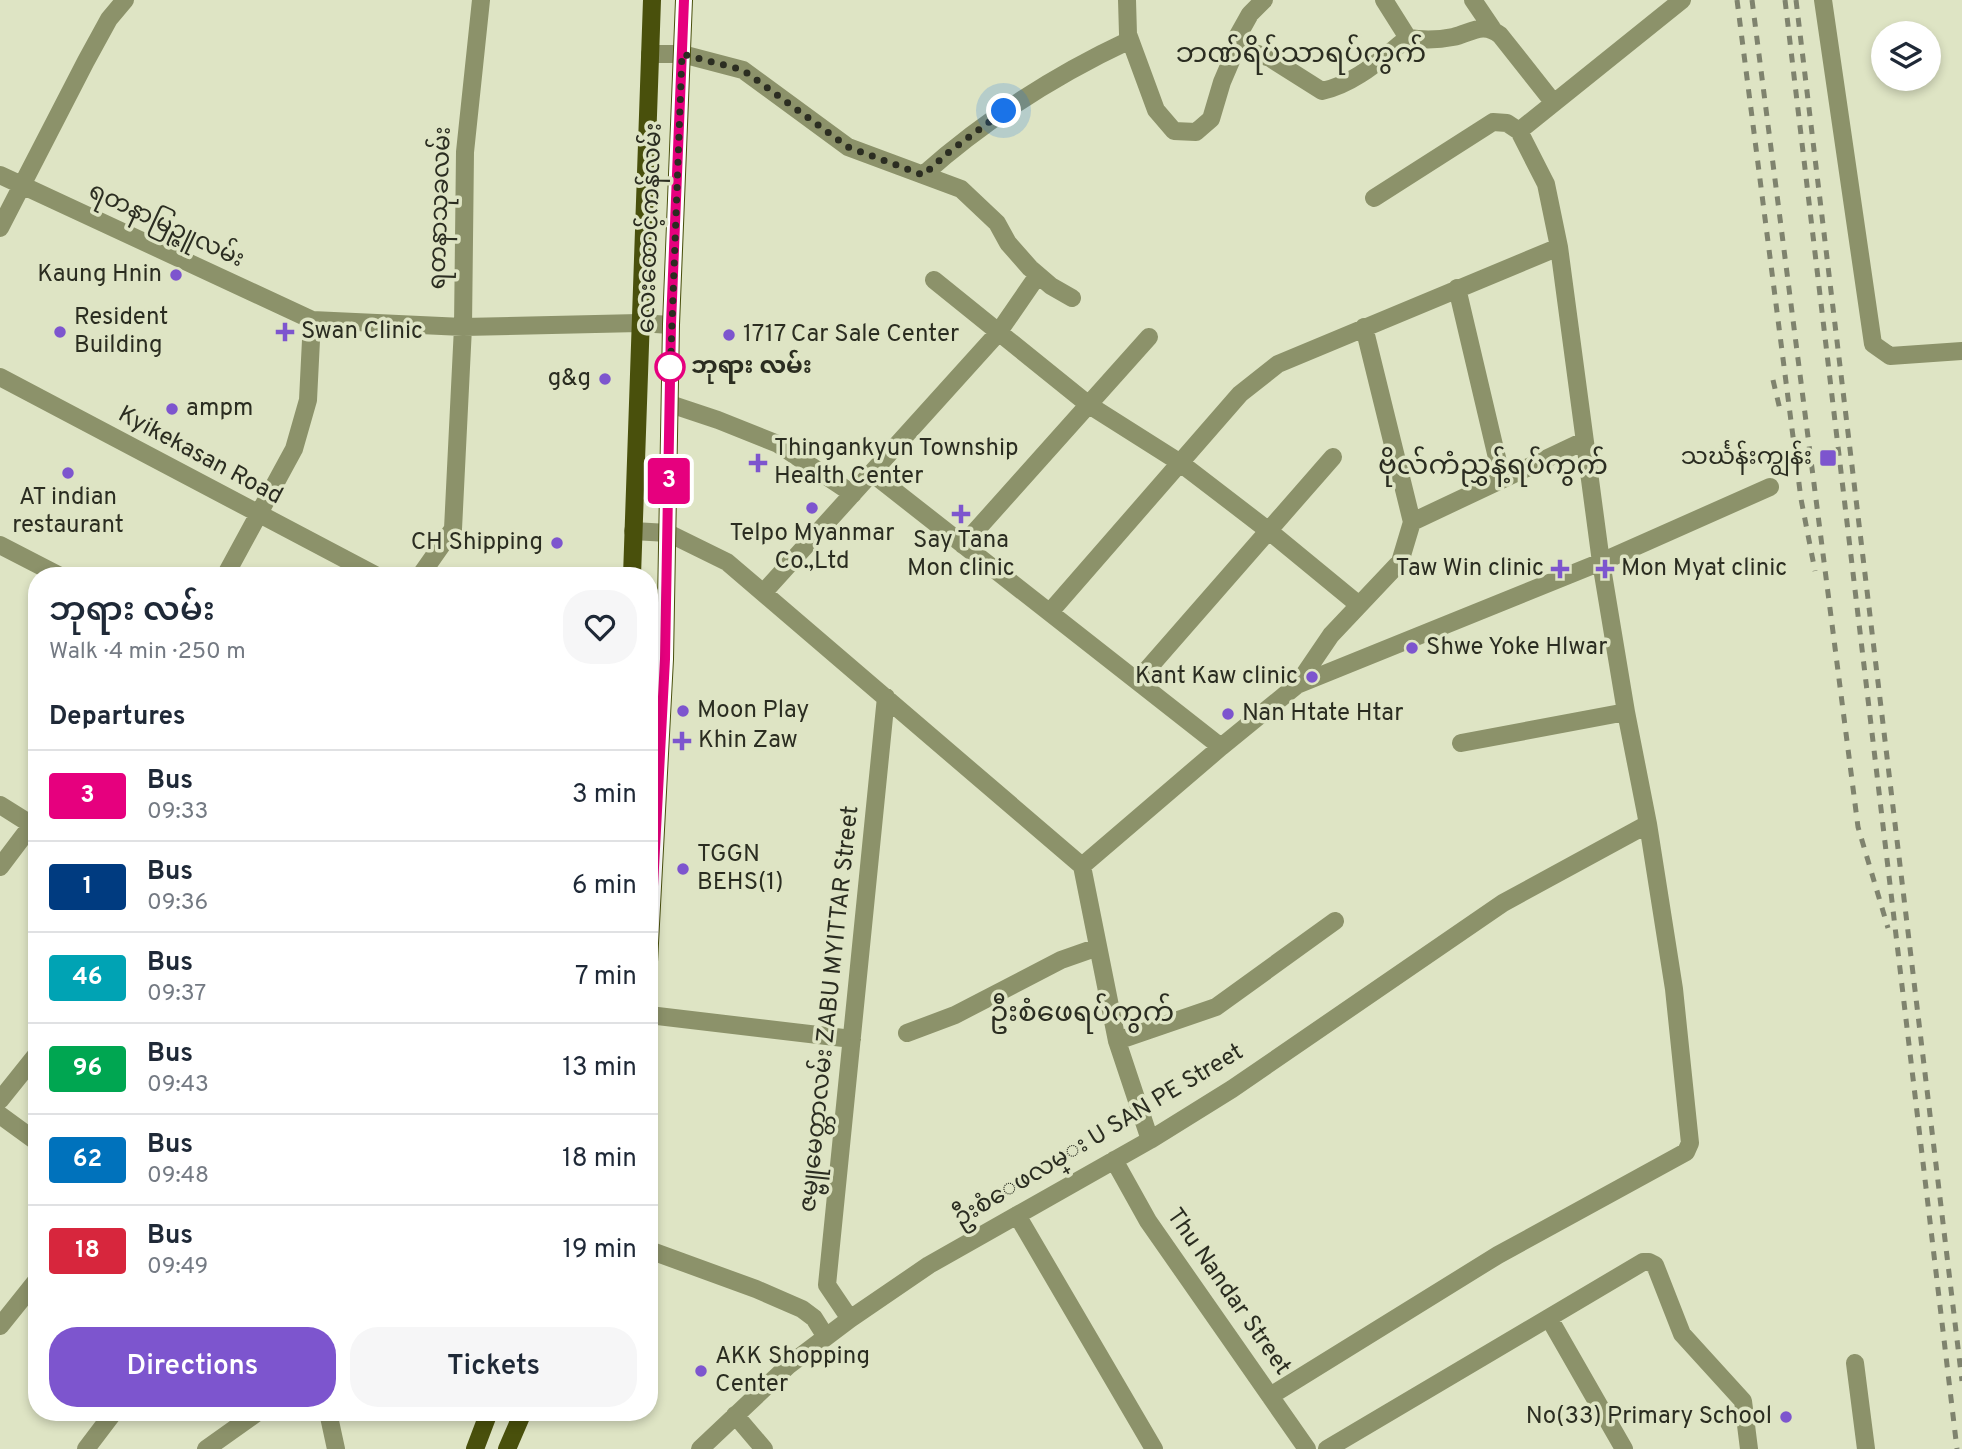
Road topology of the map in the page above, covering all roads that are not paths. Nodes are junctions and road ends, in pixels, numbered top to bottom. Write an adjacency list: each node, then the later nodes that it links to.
1 (125, 0): 21 (street)
2 (481, 0): 32 (street, ရတနာသုခလမ်း)
3 (652, 0): 15 (main road, လေးထောင့်ကန်လမ်း)
4 (684, 0): 16 (main road, လေးထောင့်ကန်လမ်း)
5 (1127, 0): 13 (street)
6 (1264, 0): 14 (street)
7 (1384, 0): 12 (street)
8 (1473, 0): 11 (street)
9 (1682, 0): 17 (street)
10 (1823, 0): 36 (street)
11 (1492, 28): 12 (street); 17 (street)
12 (1408, 38): 14 (street)
13 (1130, 40): 14 (street); 20 (street)
14 (1237, 47)
15 (650, 54): 16 (street); 30 (main road, လေးထောင့်ကန်လမ်း)
16 (682, 54): 20 (street); 31 (main road, လေးထောင့်ကန်လမ်း)
17 (1553, 102): 18 (street)
18 (1519, 131): 22 (street); 24 (street)
19 (0, 175): 21 (street, ရတနာမြဉ္ဇူလမ်း)
20 (923, 175): 25 (street)
21 (22, 187): 23 (street); 29 (street, ရတနာမြဉ္ဇူလမ်း)
22 (1374, 198)
23 (0, 228)
24 (1559, 247): 27 (street); 40 (street)
25 (1038, 275): 28 (street); 34 (street)
26 (934, 280): 34 (street)
27 (1457, 288): 33 (street); 44 (street)
28 (1072, 298)
29 (312, 320): 32 (street, ရတနာမြဉ္ဇူလမ်း); 47 (street)
30 (639, 323): 31 (street, ရတနာမြဉ္ဇူလမ်း); 32 (street, ရတနာမြဉ္ဇူလမ်း); 49 (main road, လေးထောင့်ကန်လမ်း)
31 (671, 324): 38 (main road, လေးထောင့်ကန်လမ်း)
32 (463, 327): 58 (street, ရတနာသုခလမ်း)
33 (1364, 327): 42 (street); 48 (street)
34 (998, 334): 39 (street); 43 (street)
35 (1149, 337): 39 (street)
36 (1962, 351)
37 (0, 377): 47 (street, Kyikekasan Road)
38 (670, 404): 46 (street); 51 (main road, လေးထောင့်ကန်လမ်း)
39 (1089, 405): 42 (street); 53 (street)
40 (1584, 441): 44 (street); 54 (street)
41 (1333, 457): 50 (street)
42 (1179, 462): 50 (street); 62 (street)
43 (873, 474): 46 (street); 53 (street)
44 (1502, 479): 48 (street)
45 (1770, 487): 54 (street)
46 (853, 494): 60 (street)
47 (259, 516): 56 (street); 57 (street, Kyikekasan Road)
48 (1412, 522): 61 (street)
49 (633, 531): 51 (street); 59 (main road, လေးထောင့်ကန်လမ်း)
50 (1269, 531): 61 (street); 64 (street)
51 (668, 533): 60 (street); 63 (main road, လေးထောင့်ကန်လမ်း)
52 (0, 545): 55 (street)
53 (963, 545): 62 (street)
54 (1601, 562): 65 (street); 67 (street)
55 (43, 567)
56 (230, 567)
57 (359, 567)
58 (426, 567)
59 (632, 567)
60 (764, 592): 66 (street)
61 (1359, 605): 65 (street)
62 (1050, 612): 64 (street)
63 (658, 675)
64 (1138, 680): 69 (street)
65 (1297, 685): 69 (street)
66 (886, 697): 74 (street); 80 (street, ဇမ္ဗူမေတ္တာလမ်း ZABU MYITTAR Street)
67 (1626, 712): 68 (street); 72 (street)
68 (1461, 743)
69 (1221, 747): 74 (street)
70 (0, 805): 71 (street)
71 (28, 819)
72 (1648, 824): 86 (street, ဦးစံေဖလမ္း U SAN PE Street); 96 (street)
73 (28, 830): 75 (street)
74 (1082, 866): 77 (street)
75 (0, 867)
76 (1335, 920): 81 (street)
77 (1098, 947): 79 (street); 81 (street)
78 (658, 1016): 80 (street)
79 (907, 1033)
80 (852, 1039): 92 (street, ဇမ္ဗူမေတ္တာလမ်း ZABU MYITTAR Street)
81 (1117, 1041): 86 (street)
82 (28, 1065): 83 (street)
83 (0, 1100)
84 (0, 1115): 85 (street)
85 (28, 1135)
86 (1150, 1140): 87 (street, ဦးစံေဖလမ္း U SAN PE Street)
87 (1114, 1160): 88 (street, ဦးစံေဖလမ္း U SAN PE Street); 96 (street, Thu Nandar Street)
88 (1017, 1215): 92 (street, ဦးစံေဖလမ္း U SAN PE Street); 110 (street)
89 (658, 1253): 94 (street)
90 (28, 1291): 93 (street)
91 (1549, 1318): 112 (street); 113 (street); 114 (street)
92 (850, 1319): 94 (street, ဦးစံေဖလမ္း U SAN PE Street)
93 (0, 1326)
94 (826, 1337): 97 (street, ဦးစံေဖလမ္း U SAN PE Street)
95 (1855, 1363): 115 (street)
96 (1270, 1396): 111 (street, Thu Nandar Street)
97 (735, 1415): 108 (street, ဦးစံေဖလမ္း U SAN PE Street); 109 (street)
98 (107, 1421): 103 (street)
99 (245, 1421): 104 (street)
100 (330, 1421): 105 (street)
101 (485, 1421): 106 (main road)
102 (519, 1421): 107 (main road)
103 (86, 1449)
104 (206, 1449)
105 (336, 1449)
106 (474, 1449)
107 (507, 1449)
108 (700, 1449)
109 (764, 1449)
110 (1154, 1449)
111 (1307, 1449)
112 (1327, 1449)
113 (1624, 1449)
114 (1749, 1449)
115 (1866, 1449)

